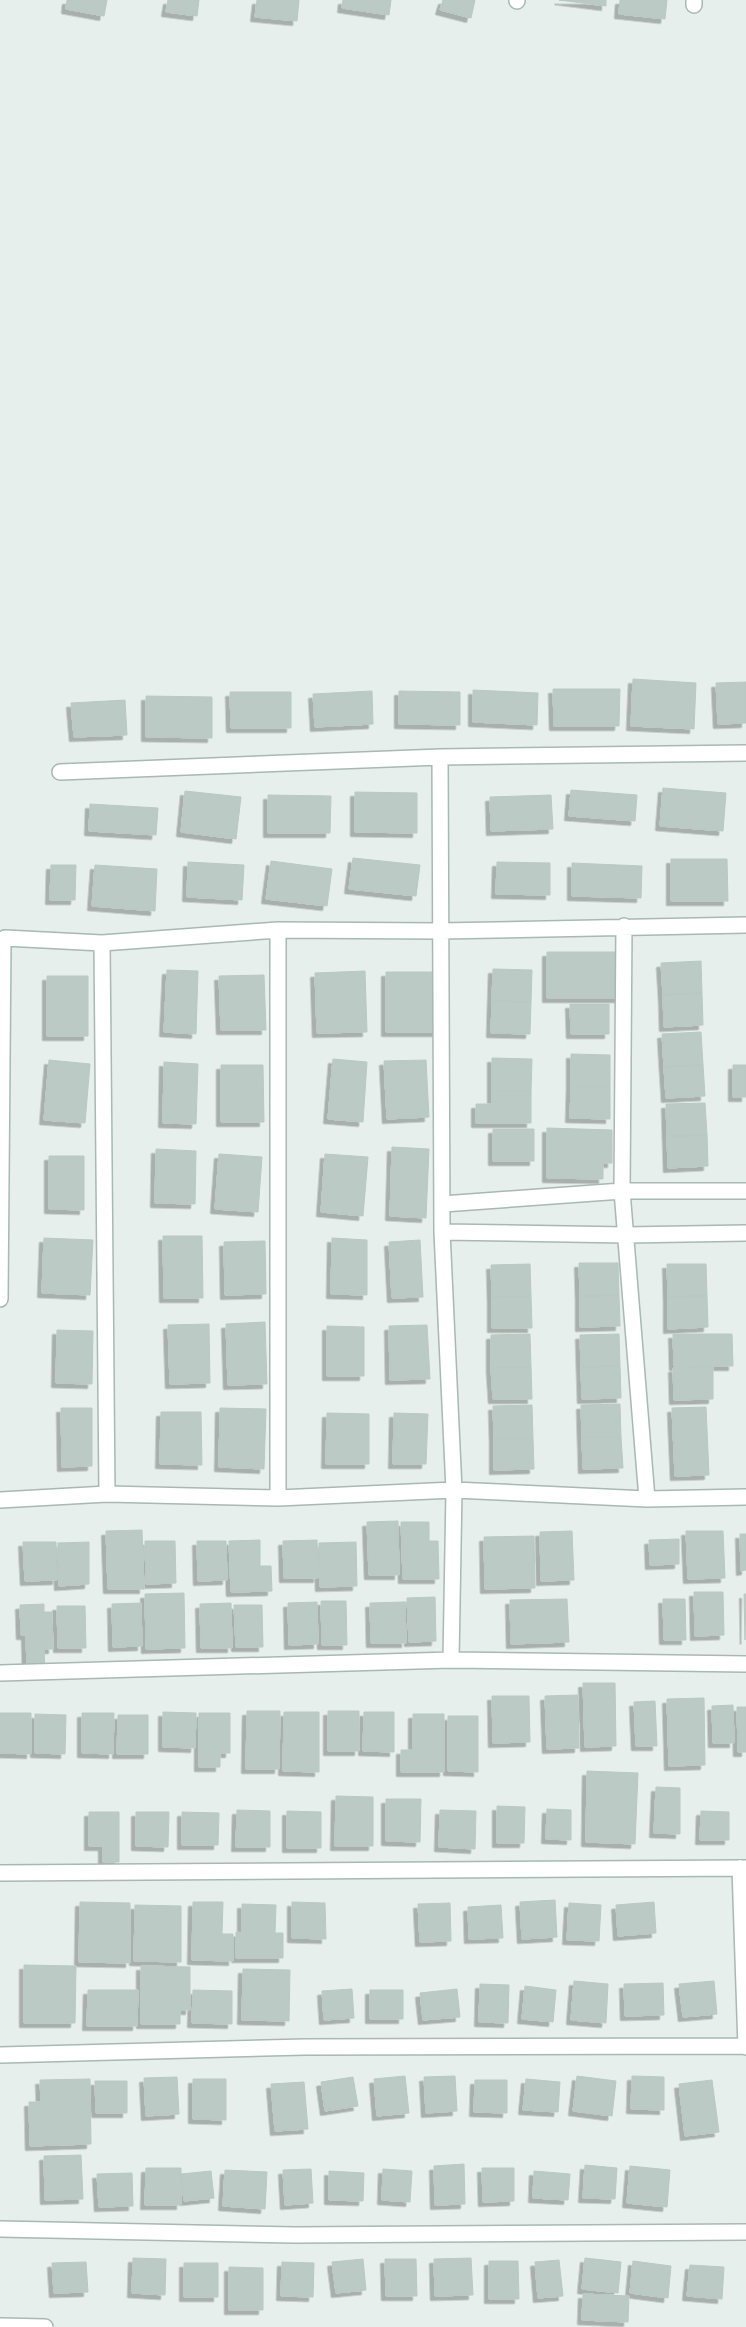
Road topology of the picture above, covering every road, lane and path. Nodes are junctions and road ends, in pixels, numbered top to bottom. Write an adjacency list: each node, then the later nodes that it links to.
1 (746, 753): 2 (street)
2 (440, 757): 3 (street); 7 (street)
3 (60, 772)
4 (746, 925): 5 (street)
5 (624, 926): 7 (street); 12 (street)
6 (278, 930): 7 (street); 8 (street); 21 (street)
7 (440, 931): 13 (street)
8 (102, 943): 9 (street); 19 (street)
9 (1, 1009): 10 (street)
10 (1, 1190): 17 (street)
11 (746, 1190): 12 (street)
12 (622, 1191): 13 (street); 16 (street)
13 (442, 1204): 14 (street)
14 (442, 1232): 16 (street); 18 (street)
15 (746, 1233): 16 (street)
16 (626, 1234): 22 (street)
17 (0, 1299)
18 (454, 1490): 21 (street); 22 (street); 24 (street)
19 (108, 1494): 21 (street); 23 (street)
20 (746, 1497): 22 (street)
21 (278, 1498)
22 (647, 1499)
23 (0, 1500)
24 (451, 1660): 25 (street); 26 (street)
25 (746, 1664)
26 (0, 1673)
27 (743, 1868): 28 (street); 29 (street)
28 (1, 1874)
29 (746, 2046): 30 (street)
30 (0, 2055)
31 (0, 2229): 32 (street)
32 (746, 2232)
33 (0, 2326): 34 (street)
34 (45, 2327)

